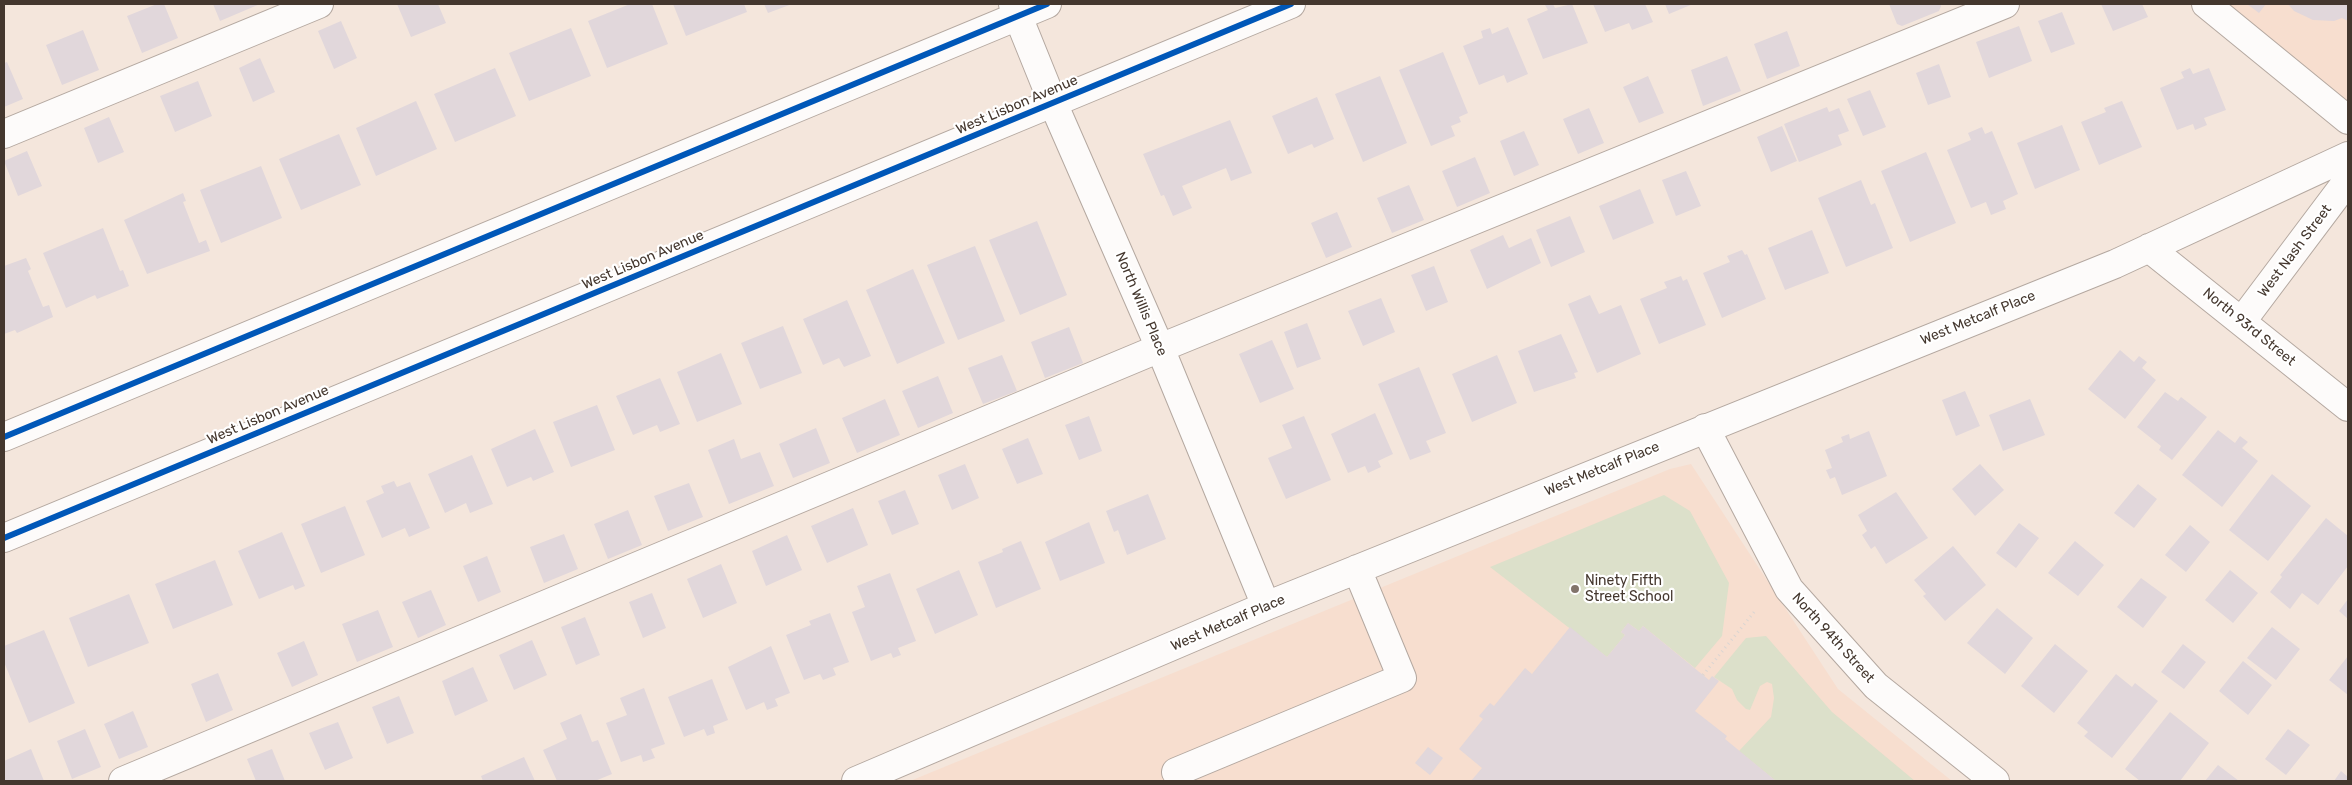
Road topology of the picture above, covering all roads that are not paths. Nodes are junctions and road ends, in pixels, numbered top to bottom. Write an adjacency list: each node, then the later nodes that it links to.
1 (319, 4): 9 (street)
2 (1047, 4): 6 (street)
3 (1291, 4): 7 (street, West Lisbon Avenue)
4 (2005, 4): 14 (street)
5 (2206, 4): 8 (street)
6 (1015, 10): 7 (street, North Willis Place); 17 (street)
7 (1053, 103): 14 (street, North Willis Place); 18 (street, West Lisbon Avenue)
8 (2348, 120)
9 (4, 134)
10 (2348, 156): 12 (street, West Metcalf Place)
11 (2348, 180): 13 (street, West Nash Street)
12 (2149, 248): 13 (street, North 93rd Street); 16 (street, West Metcalf Place)
13 (2242, 321): 15 (street, North 93rd Street)
14 (1160, 348): 20 (street, North Willis Place); 22 (street)
15 (2348, 407)
16 (1705, 428): 19 (street, West Metcalf Place); 24 (street, North 94th Street)
17 (4, 437)
18 (4, 538)
19 (1357, 569): 20 (street, West Metcalf Place); 21 (street)
20 (1266, 606): 23 (street, West Metcalf Place)
21 (1176, 772)
22 (123, 781)
23 (856, 781)
24 (1995, 781)

